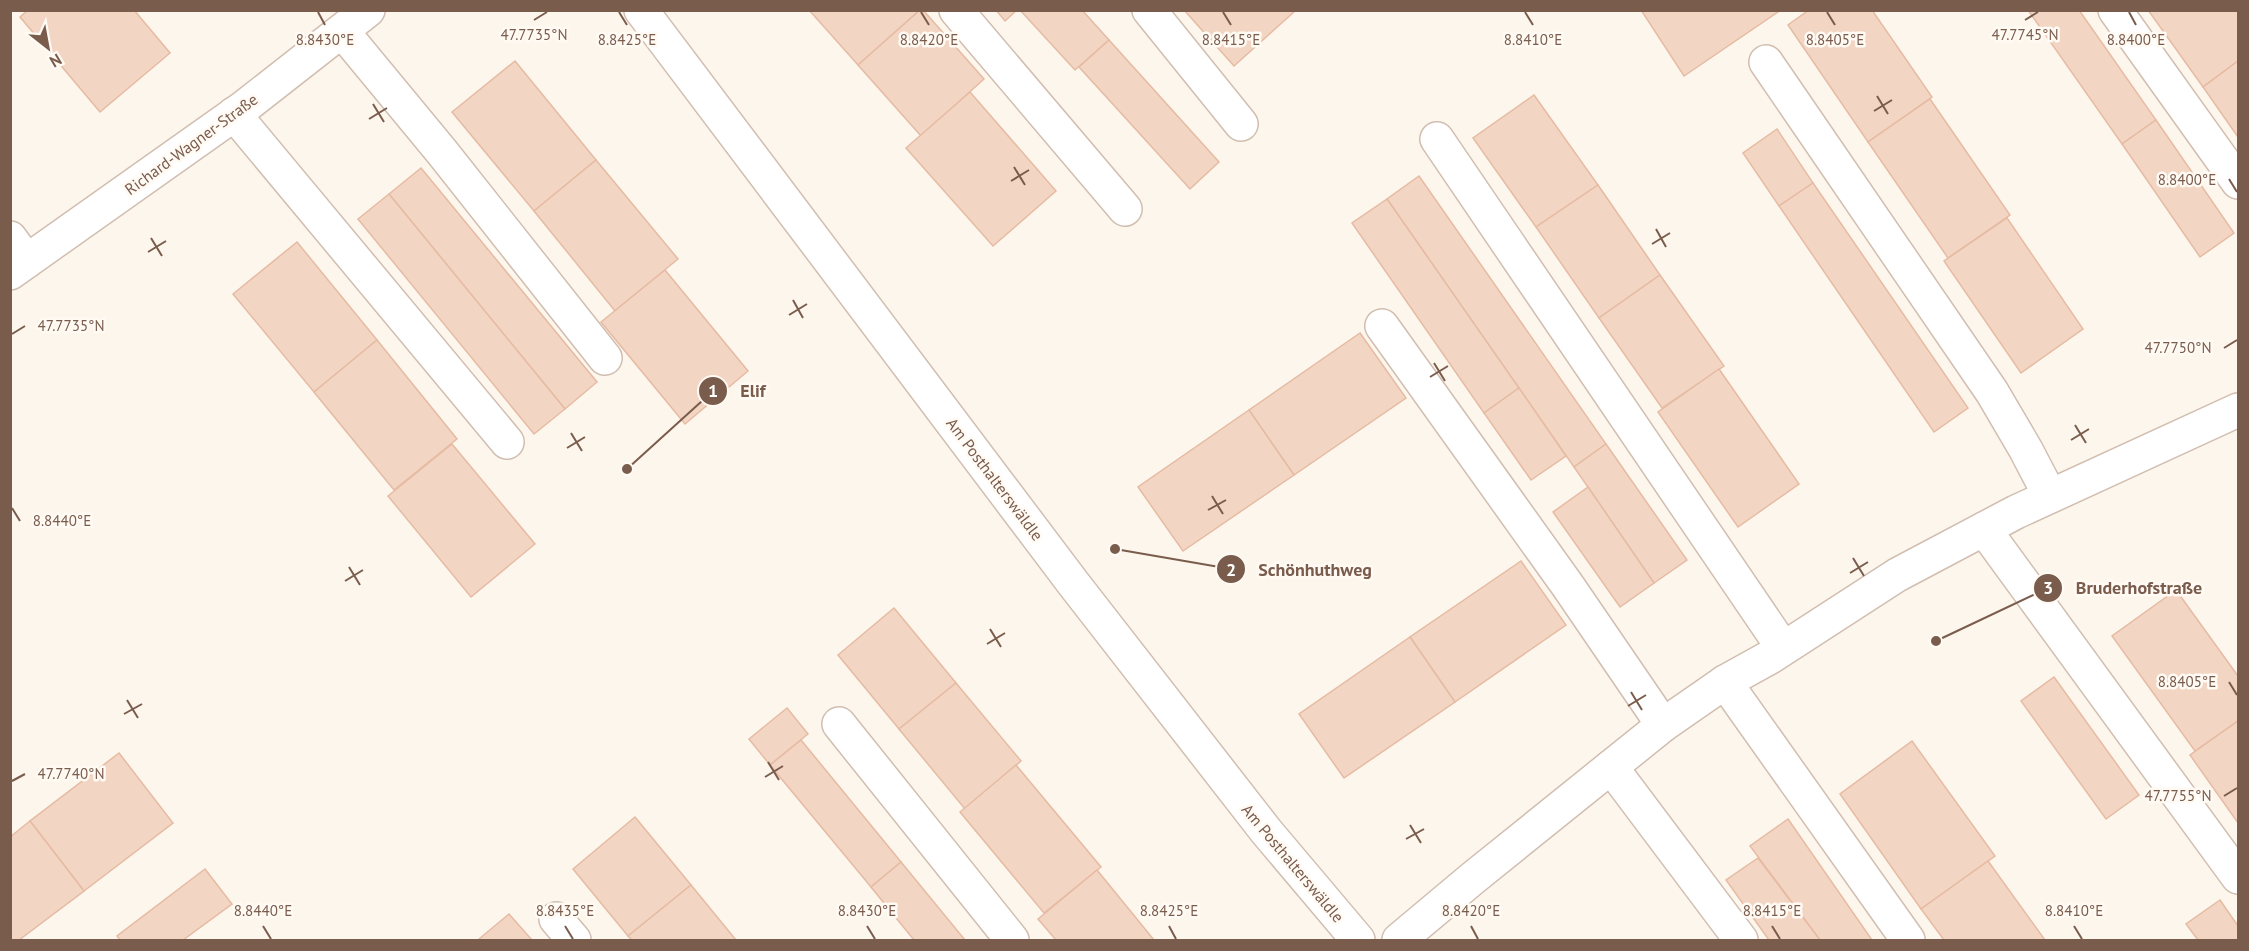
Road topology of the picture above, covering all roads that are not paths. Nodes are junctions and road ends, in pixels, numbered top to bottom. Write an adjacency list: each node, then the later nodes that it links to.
1 (368, 10): 6 (street, Richard-Wagner-Straße)
2 (641, 10): 27 (street, Am Posthalterswäldle)
3 (956, 10): 12 (street)
4 (1149, 10): 9 (street)
5 (2115, 10): 11 (street)
6 (342, 31): 8 (street, Richard-Wagner-Straße); 15 (street)
7 (1766, 62): 18 (street)
8 (234, 114): 13 (street, Richard-Wagner-Straße); 17 (street)
9 (1241, 124)
10 (1437, 139): 20 (street)
11 (2238, 182)
12 (1125, 209)
13 (16, 257)
14 (1382, 326): 23 (street)
15 (605, 358)
16 (2238, 410): 18 (street)
17 (507, 442)
18 (2050, 496): 19 (street)
19 (1984, 529): 20 (street); 25 (street)
20 (1783, 648): 21 (street)
21 (1725, 682): 23 (street); 30 (street)
22 (839, 724): 26 (street)
23 (1663, 725): 24 (street)
24 (1611, 768): 28 (street); 29 (street)
25 (2238, 878)
26 (1012, 940)
27 (1358, 940)
28 (1399, 940)
29 (1741, 940)
30 (1908, 940)

